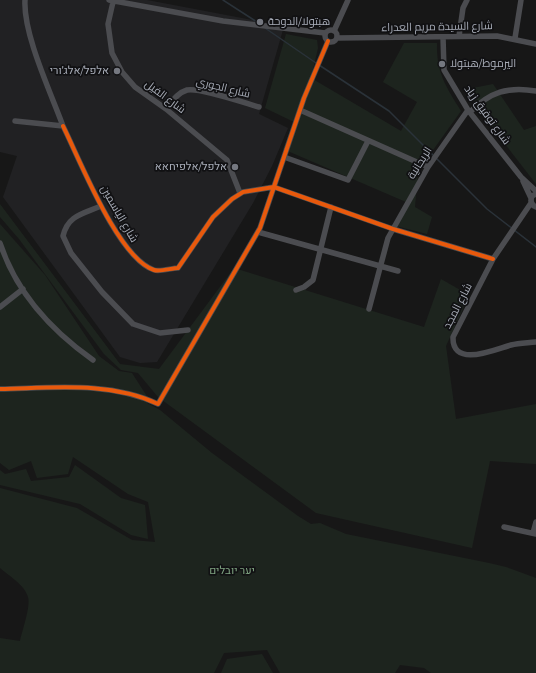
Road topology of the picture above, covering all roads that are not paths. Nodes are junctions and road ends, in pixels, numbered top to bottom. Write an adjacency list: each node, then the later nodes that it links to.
1 (25, 0): 20 (street, شارع الياسمين)
2 (348, 0): 6 (street)
3 (467, 0): 8 (street)
4 (521, 0): 11 (street)
5 (111, 1): 7 (street); 16 (street, شارع الفيل)
6 (334, 31): 7 (street); 10 (street)
7 (325, 33): 12 (street)
8 (459, 36): 9 (street, شارع السيدة مريم العدراء); 11 (street, شارع السيدة مريم العدراء)
9 (443, 37): 10 (street, شارع السيدة مريم العدراء); 18 (street, شارع توفيق زياد)
10 (337, 38): 12 (street)
11 (515, 38): 13 (street, شارع السيدة مريم العدراء)
12 (328, 41): 17 (street)
13 (536, 44)
14 (536, 91): 18 (street, الريحانية)
15 (259, 107): 16 (street, شارع الجوري)
16 (166, 109): 27 (street, شارع الفيل)
17 (300, 110): 21 (street); 22 (street)
18 (469, 111): 23 (street, الريحانية); 24 (street, شارع توفيق زياد)
19 (14, 121): 20 (street)
20 (63, 126): 29 (street, شارع الياسمين)
21 (368, 141): 22 (street); 23 (street)
22 (284, 157): 25 (street)
23 (428, 167): 32 (street, الريحانية)
24 (521, 177): 26 (street); 28 (street)
25 (274, 187): 27 (street); 30 (street); 33 (street)
26 (536, 192): 28 (street, شارع المجد)
27 (240, 193): 29 (street, شارع الياسمين)
28 (531, 201): 31 (street); 36 (street, شارع المجد)
29 (101, 206): 43 (street)
30 (331, 207): 32 (street); 35 (street)
31 (536, 207)
32 (393, 229): 36 (street); 37 (street, الريحانية)
33 (258, 232): 35 (street); 46 (street)
34 (0, 243): 39 (street)
35 (321, 250): 37 (street); 40 (street)
36 (493, 259): 44 (street, شارع المجد)
37 (380, 266): 38 (street); 42 (street, الريحانية)
38 (398, 271)
39 (23, 289): 41 (street); 45 (street)
40 (296, 290)
41 (0, 306)
42 (369, 309)
43 (188, 330)
44 (536, 342)
45 (93, 360)
46 (0, 389)
47 (536, 522): 49 (street)
48 (504, 527): 49 (street)
49 (534, 534)

